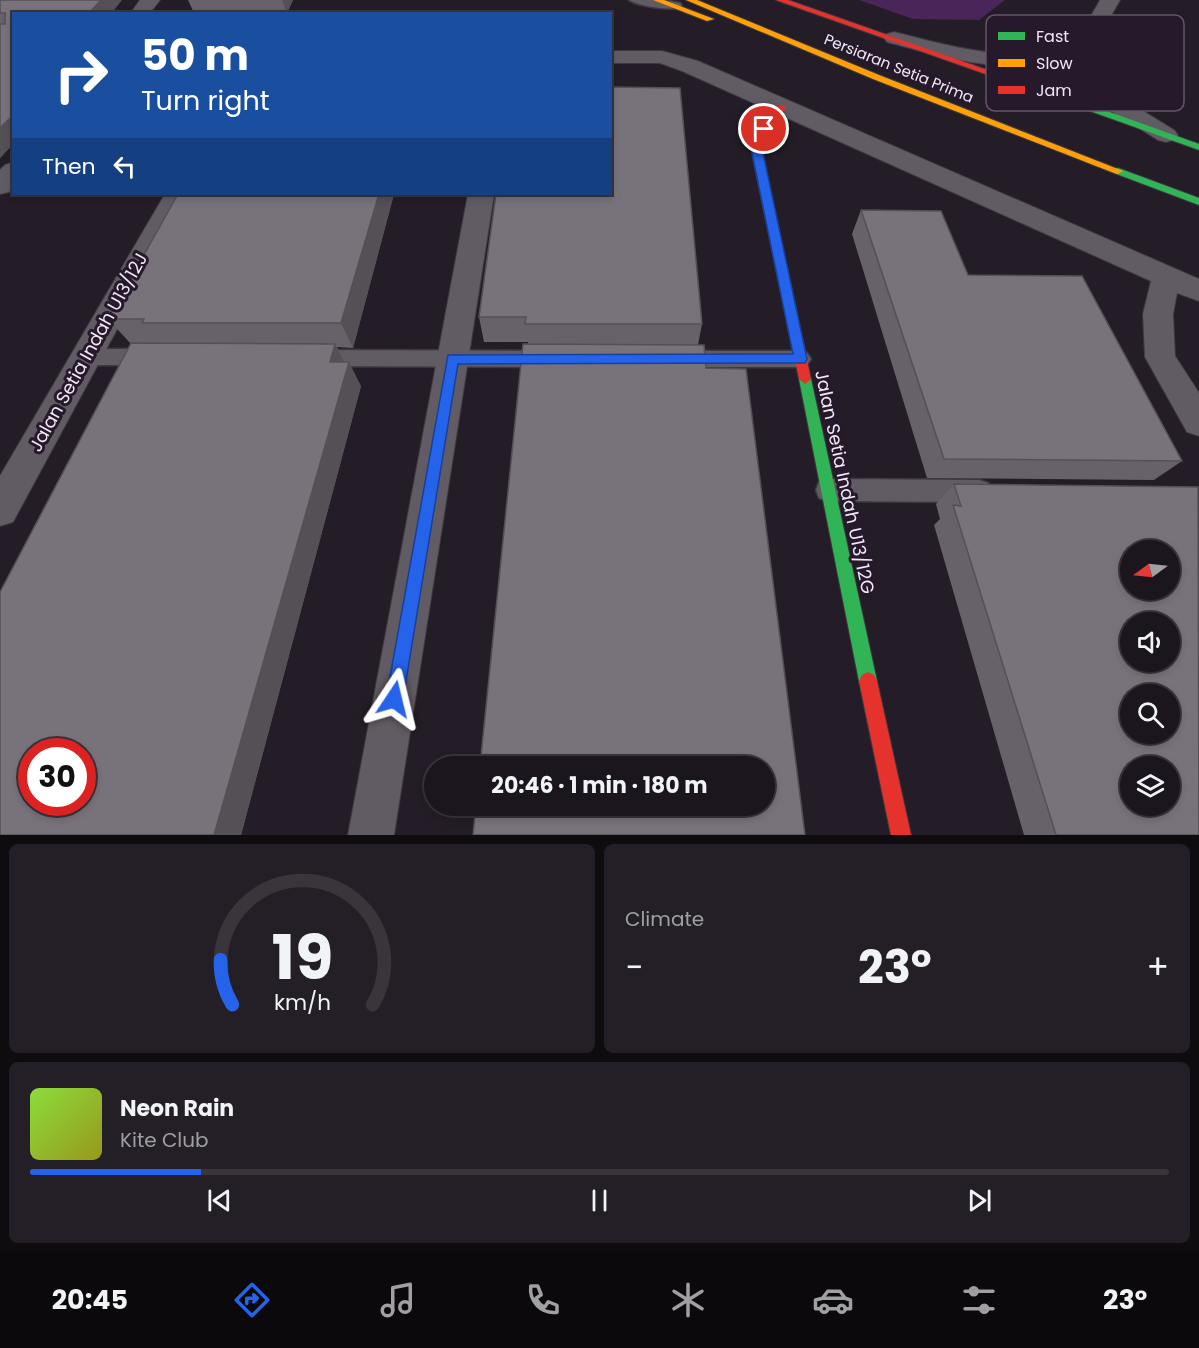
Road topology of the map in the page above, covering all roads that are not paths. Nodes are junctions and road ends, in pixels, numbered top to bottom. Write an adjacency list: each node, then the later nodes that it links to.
1 (150, 0): 8 (street)
2 (636, 0): 7 (lane)
3 (657, 0): 7 (street)
4 (690, 0): 14 (street, Persiaran Setia Prima)
5 (780, 0): 10 (street, Persiaran Setia Prima)
6 (1110, 0): 9 (street)
7 (675, 6): 14 (street)
8 (141, 12)
9 (1105, 15)
10 (894, 38): 12 (street); 13 (street, Persiaran Setia Prima)
11 (612, 57): 15 (street)
12 (986, 58)
13 (986, 71)
14 (876, 77): 24 (street, Persiaran Setia Prima)
15 (782, 108): 25 (street); 33 (street, Jalan Setia Indah U13/12G)
16 (1099, 111): 18 (street, Persiaran Setia Prima)
17 (1128, 111): 18 (street)
18 (1166, 135): 19 (street, Persiaran Setia Prima)
19 (1199, 147)
20 (12, 172): 21 (street)
21 (0, 186)
22 (176, 195): 27 (street, Jalan Setia Indah U13/12J)
23 (481, 195): 30 (street)
24 (1199, 202)
25 (1166, 277): 26 (street); 34 (street)
26 (1199, 291)
27 (86, 357): 28 (lane); 37 (street, Jalan Setia Indah U13/12J)
28 (168, 357)
29 (287, 358): 30 (lane)
30 (453, 359): 31 (lane); 38 (street)
31 (573, 359)
32 (657, 359): 33 (lane)
33 (800, 359): 35 (street, Jalan Setia Indah U13/12G)
34 (1199, 422)
35 (828, 490): 36 (lane); 39 (street, Jalan Setia Indah U13/12G)
36 (996, 492)
37 (0, 510)
38 (371, 835)
39 (901, 835)

